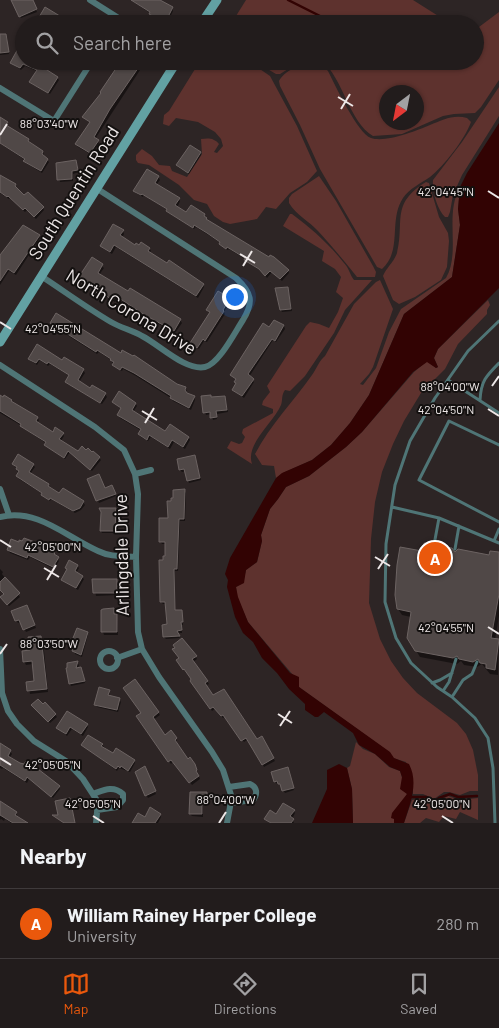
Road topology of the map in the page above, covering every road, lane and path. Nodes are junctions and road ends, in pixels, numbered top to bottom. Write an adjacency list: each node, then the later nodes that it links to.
1 (90, 0): 3 (street)
2 (216, 0): 4 (main road)
3 (110, 15)
4 (207, 15)
5 (86, 70): 7 (street)
6 (170, 70): 8 (main road, South Quentin Road)
7 (0, 88)
8 (96, 188): 9 (main road, South Quentin Road); 9 (street, North Corona Drive)
9 (41, 276): 11 (main road, South Quentin Road)
10 (499, 321): 14 (lane)
11 (0, 342)
12 (499, 363): 15 (lane)
13 (0, 365): 19 (street, Arlingdale Drive)
14 (448, 380): 15 (lane); 21 (lane)
15 (480, 400): 16 (lane)
16 (499, 413)
17 (499, 445): 25 (lane)
18 (151, 470): 19 (street)
19 (135, 474): 32 (street, Arlingdale Drive)
20 (0, 489): 22 (street)
21 (392, 506): 24 (lane); 39 (lane)
22 (8, 515): 23 (street); 32 (street)
23 (0, 517)
24 (439, 518): 26 (lane); 30 (lane)
25 (499, 522)
26 (459, 526): 28 (lane); 31 (lane)
27 (499, 529): 28 (lane)
28 (494, 541): 29 (lane)
29 (499, 543)
30 (434, 545)
31 (455, 549)
32 (136, 558): 34 (street, Arlingdale Drive)
33 (0, 649): 41 (street)
34 (142, 649): 35 (street); 47 (street, Arlingdale Drive)
35 (117, 658)
36 (456, 658): 38 (lane)
37 (477, 662): 42 (lane)
38 (452, 672): 39 (lane); 40 (lane)
39 (432, 683): 40 (lane)
40 (443, 691): 42 (lane)
41 (1, 694): 43 (street)
42 (452, 697): 45 (lane)
43 (8, 711): 44 (street); 48 (street)
44 (0, 713)
45 (493, 768): 46 (lane); 53 (lane)
46 (499, 768)
47 (229, 787): 49 (street, Arlingdale Drive); 49 (street)
48 (93, 794): 50 (street); 50 (street)
49 (230, 803): 52 (street, Arlingdale Drive)
50 (97, 810): 51 (street)
51 (96, 823)
52 (227, 823)
53 (495, 823)

